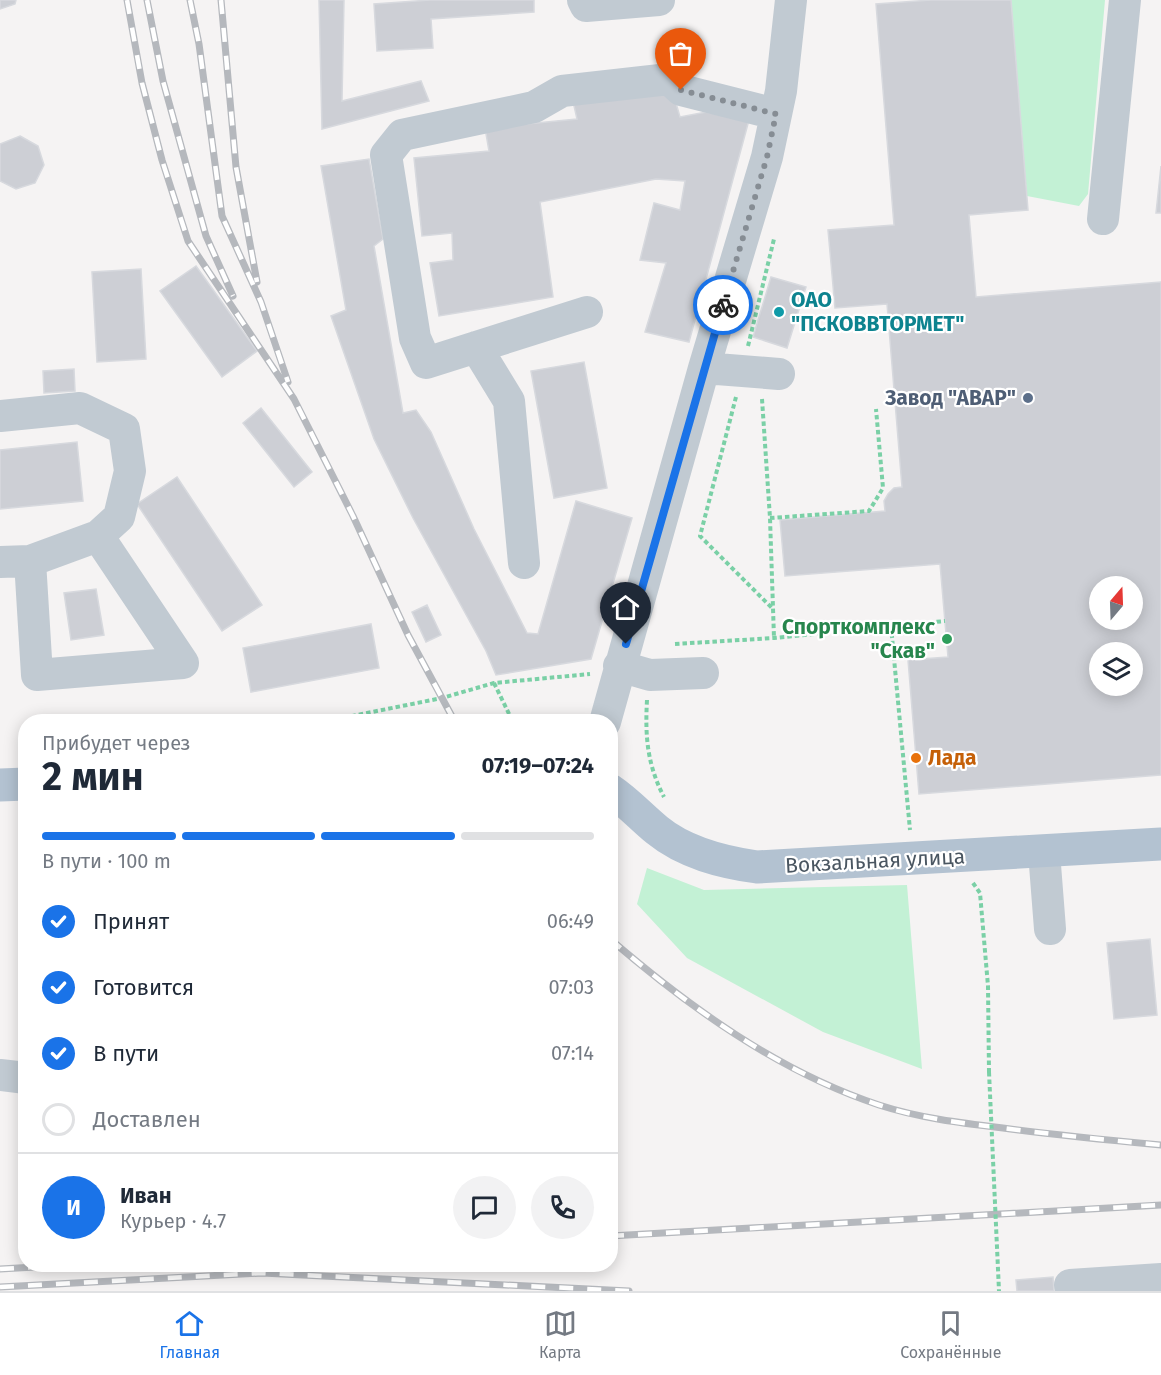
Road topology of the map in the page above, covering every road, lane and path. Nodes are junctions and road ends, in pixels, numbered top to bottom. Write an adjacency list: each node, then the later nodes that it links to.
1 (583, 0): 2 (street)
2 (658, 0)
3 (791, 0): 5 (street)
4 (1125, 0): 6 (street)
5 (776, 114): 9 (street); 10 (street)
6 (1103, 219)
7 (775, 233): 11 (path)
8 (587, 312): 9 (street)
9 (476, 347): 17 (street)
10 (704, 368): 11 (street); 23 (street)
11 (760, 373): 14 (path); 18 (path)
12 (876, 409): 14 (path)
13 (0, 416): 15 (street)
14 (770, 518): 18 (path)
15 (99, 536): 16 (street); 16 (street)
16 (15, 562)
17 (524, 563)
18 (772, 608): 21 (path)
19 (945, 621): 20 (path)
20 (891, 626): 21 (path); 34 (path)
21 (774, 638): 22 (path)
22 (669, 644)
23 (608, 670): 25 (street); 26 (path); 29 (street)
24 (703, 673): 25 (street)
25 (650, 675): 33 (path)
26 (494, 683): 27 (path); 28 (path)
27 (362, 714)
28 (509, 714)
29 (605, 714)
30 (18, 784): 31 (main road)
31 (0, 785)
32 (618, 796): 37 (main road, Вокзальная улица)
33 (670, 802)
34 (910, 837)
35 (1161, 844): 36 (main road, Вокзальная улица)
36 (1044, 852): 37 (main road, Вокзальная улица); 38 (street)
37 (953, 857): 43 (path, bridge)
38 (1050, 929)
39 (0, 1076): 40 (street)
40 (18, 1077)
41 (1161, 1279): 42 (street)
42 (1070, 1285)
43 (999, 1291)

